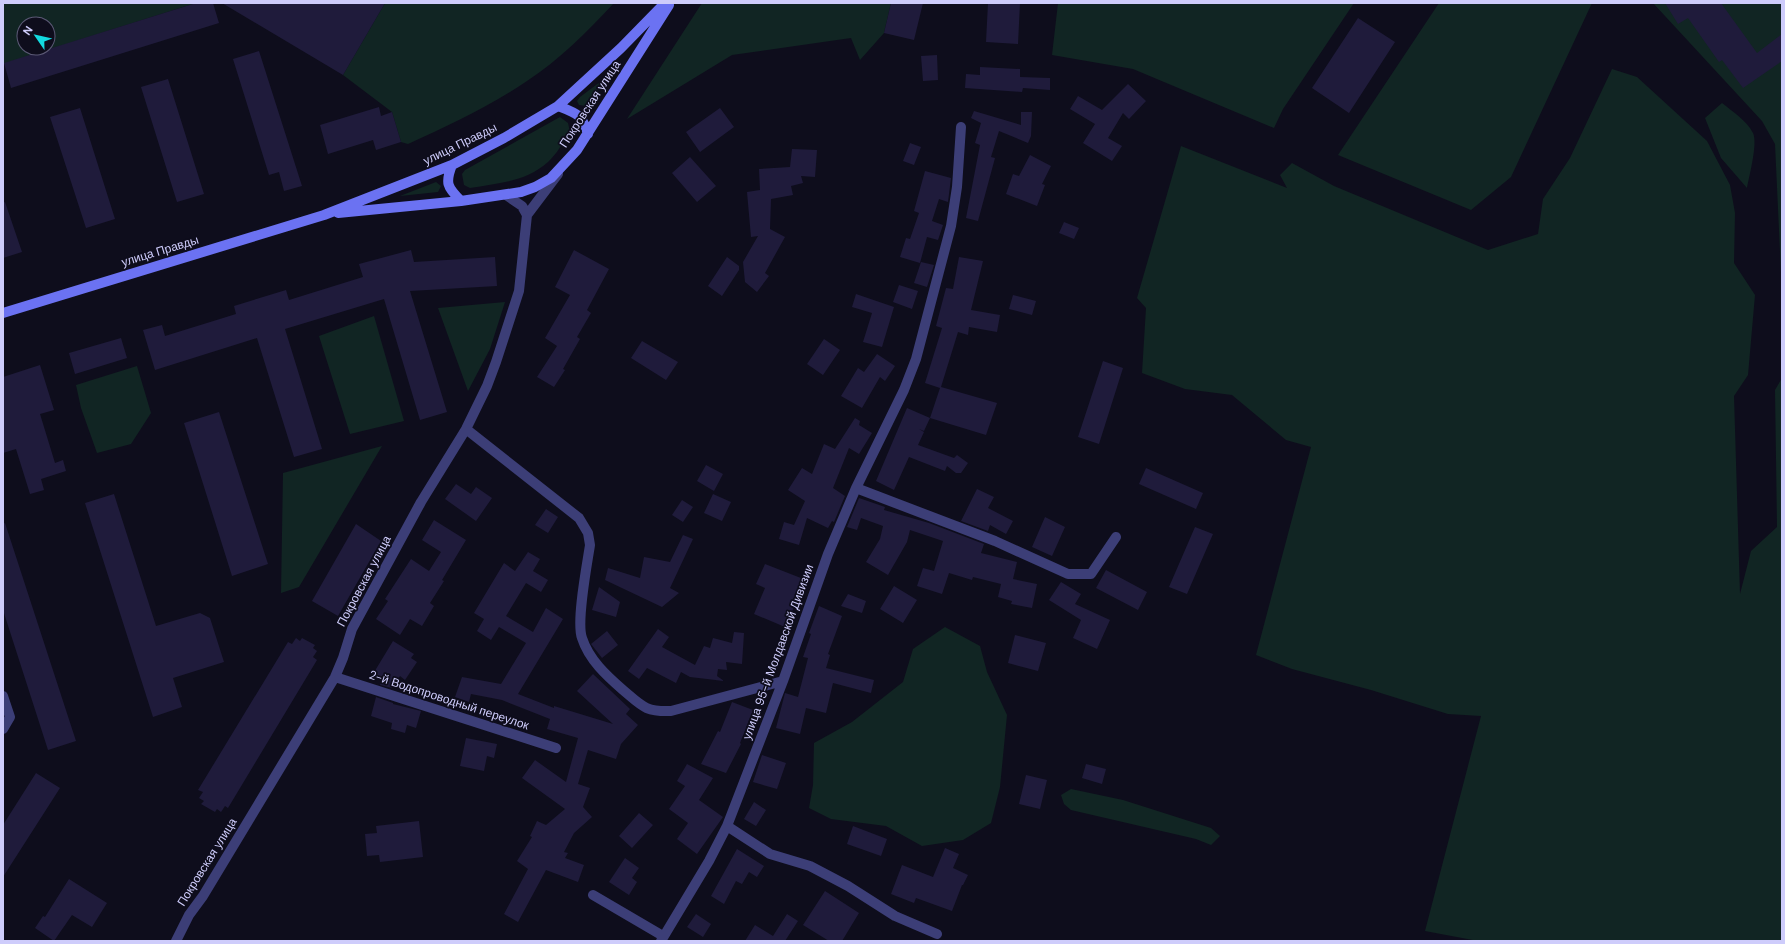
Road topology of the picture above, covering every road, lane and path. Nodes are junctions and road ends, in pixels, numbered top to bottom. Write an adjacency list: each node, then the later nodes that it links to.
1 (665, 3): 3 (main road, Покровская улица)
2 (670, 3): 5 (main road, Покровская улица)
3 (558, 106): 5 (main road); 6 (main road, улица Правды)
4 (961, 127): 14 (street, улица 95-й Молдавской Дивизии)
5 (588, 134): 7 (main road, Покровская улица)
6 (452, 165): 9 (main road); 10 (main road, улица Правды)
7 (564, 165): 8 (main road, улица Правды); 11 (street, Покровская улица)
8 (506, 195): 9 (main road, улица Правды); 11 (street)
9 (462, 201): 10 (main road, улица Правды)
10 (324, 215): 12 (main road, улица Правды)
11 (527, 215): 13 (street, Покровская улица)
12 (3, 313)
13 (466, 429): 16 (street, Покровская улица); 17 (street)
14 (856, 488): 15 (street); 17 (street, улица 95-й Молдавской Дивизии)
15 (1116, 537)
16 (335, 677): 20 (street, 2-й Водопроводный переулок); 25 (street, Покровская улица)
17 (783, 681): 21 (street, улица 95-й Молдавской Дивизии)
18 (3, 696): 19 (street)
19 (3, 729)
20 (556, 748)
21 (727, 826): 23 (street); 24 (street, улица 95-й Молдавской Дивизии)
22 (593, 894): 24 (street)
23 (936, 934)
24 (662, 939)
25 (176, 941)

